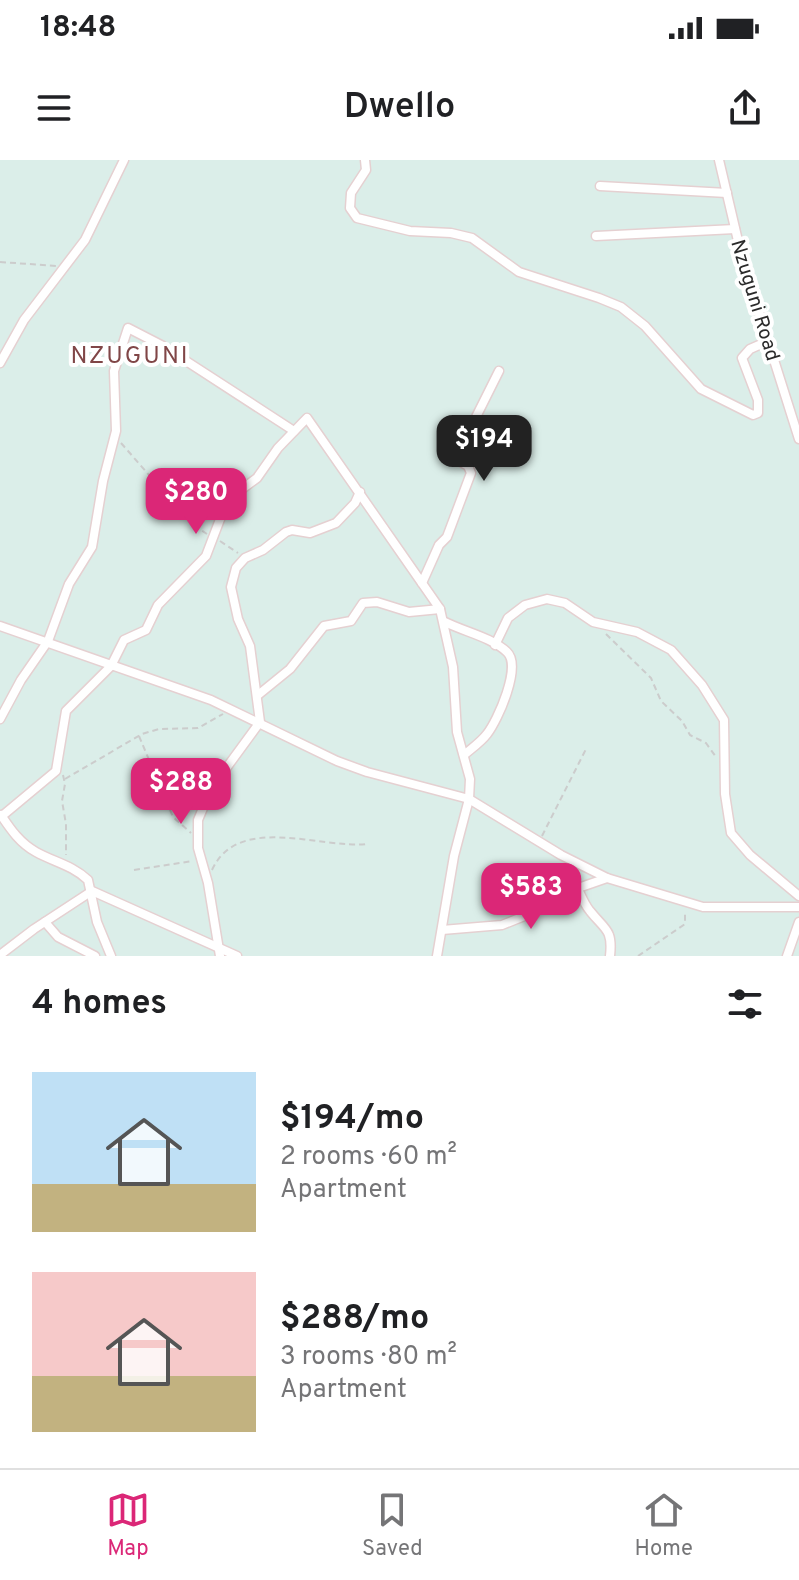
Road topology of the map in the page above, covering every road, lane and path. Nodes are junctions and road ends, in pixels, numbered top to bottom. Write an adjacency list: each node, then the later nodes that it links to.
1 (124, 160): 9 (street)
2 (365, 160): 10 (street)
3 (719, 160): 5 (street, Nzuguni Road)
4 (600, 186): 5 (street)
5 (727, 193): 6 (street, Nzuguni Road)
6 (735, 229): 7 (street); 10 (street, Nzuguni Road)
7 (596, 236)
8 (0, 262): 9 (path)
9 (66, 267): 11 (street)
10 (768, 341): 15 (street, Nzuguni Road)
11 (0, 363)
12 (499, 371): 19 (street)
13 (294, 431): 14 (street); 16 (street); 17 (street)
14 (115, 436): 17 (path); 24 (street)
15 (799, 439)
16 (360, 492): 18 (street); 19 (street)
17 (213, 537): 18 (path); 26 (street)
18 (245, 558): 27 (street)
19 (422, 583): 20 (street)
20 (440, 609): 21 (street); 27 (street)
21 (445, 622): 25 (street); 33 (street)
22 (593, 622): 25 (street); 34 (path); 49 (street)
23 (0, 626): 24 (street)
24 (48, 641): 26 (street); 29 (street)
25 (495, 645): 33 (street)
26 (111, 666): 28 (street); 35 (street)
27 (258, 695): 30 (street)
28 (231, 709): 30 (street); 31 (path)
29 (0, 719)
30 (260, 722): 37 (street); 39 (street)
31 (139, 736): 36 (path); 39 (path)
32 (587, 747): 40 (path)
33 (464, 755): 37 (street)
34 (718, 762)
35 (58, 765): 36 (path); 38 (street)
36 (65, 779): 43 (path)
37 (469, 799): 40 (street); 54 (street)
38 (1, 815): 43 (street)
39 (197, 840): 42 (street)
40 (540, 841): 45 (street)
41 (367, 844): 46 (path)
42 (202, 861): 44 (path); 46 (street)
43 (66, 864): 48 (street)
44 (134, 870)
45 (607, 878): 47 (street); 50 (street)
46 (208, 883): 55 (street)
47 (577, 887): 54 (street); 61 (street)
48 (92, 891): 52 (street); 55 (street); 58 (street)
49 (799, 896)
50 (681, 902): 51 (street); 62 (path)
51 (799, 907)
52 (45, 922): 56 (street); 57 (street)
53 (799, 922): 63 (street)
54 (442, 930): 60 (street)
55 (220, 951): 59 (street)
56 (0, 955)
57 (95, 956)
58 (111, 956)
59 (237, 956)
60 (437, 956)
61 (610, 956)
62 (638, 956)
63 (787, 956)

